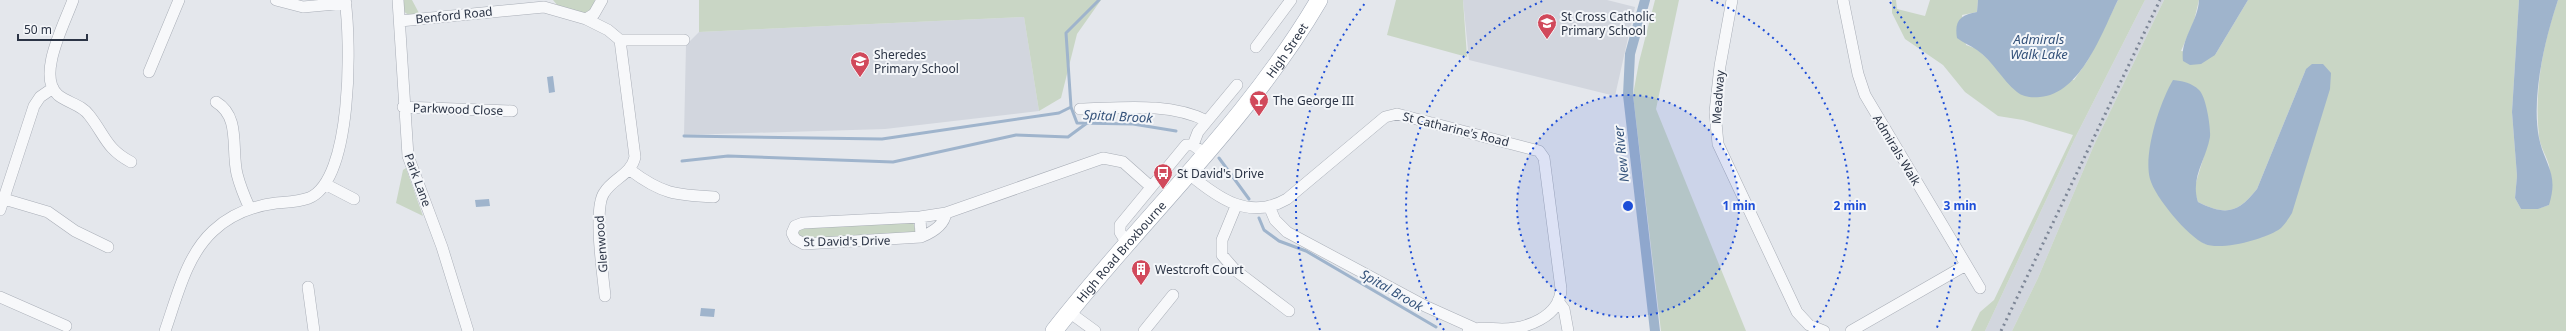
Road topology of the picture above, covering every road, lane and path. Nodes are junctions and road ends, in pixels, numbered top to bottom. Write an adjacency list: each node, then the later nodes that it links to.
1 (73, 0): 19 (street)
2 (179, 0): 17 (street)
3 (276, 0): 10 (street)
4 (398, 0): 13 (street, Park Lane)
5 (602, 0): 12 (street)
6 (1291, 0): 16 (street)
7 (1319, 0): 25 (main road, High Street)
8 (1732, 0): 60 (street, Meadway)
9 (1843, 0): 42 (street, Admirals Walk)
10 (346, 1): 29 (street)
11 (544, 4): 12 (street, Benford Road); 13 (street, Benford Road)
12 (586, 19): 14 (street, Benford Road)
13 (400, 21): 21 (street, Park Lane)
14 (620, 40): 15 (street); 27 (street)
15 (684, 40)
16 (1256, 46)
17 (149, 72)
18 (1237, 85): 24 (street)
19 (52, 88): 26 (street); 33 (street)
20 (216, 102): 36 (street)
21 (403, 107): 23 (street, Parkwood Close); 55 (street, Park Lane)
22 (1080, 109): 24 (street)
23 (512, 111)
24 (1207, 121): 25 (street)
25 (1199, 150): 28 (main road, High Road Broxbourne); 30 (street)
26 (131, 162)
27 (630, 170): 31 (street); 46 (street, Glenwood)
28 (1189, 174): 34 (street, St Catharine's Road); 40 (main road, High Road Broxbourne)
29 (326, 184): 32 (street); 36 (street)
30 (1150, 186): 37 (street, St David's Drive); 40 (street)
31 (714, 197)
32 (354, 199)
33 (2, 204): 41 (street)
34 (1236, 206): 35 (street, St Catharine's Road); 49 (street)
35 (1270, 206): 48 (street, St Catharine's Road); 52 (street)
36 (250, 209): 53 (street)
37 (946, 213): 38 (street, St David's Drive); 39 (street, St David's Drive)
38 (920, 217): 39 (street); 39 (street, St David's Drive)
39 (921, 237)
40 (1128, 245): 50 (main road, High Road Broxbourne)
41 (108, 247)
42 (1966, 265): 44 (street, Admirals Walk); 61 (street)
43 (308, 287): 54 (street)
44 (1980, 288)
45 (1173, 295): 58 (street)
46 (605, 296)
47 (0, 297): 51 (street)
48 (1558, 301): 52 (street); 59 (street, St Catharine's Road)
49 (1289, 311)
50 (1069, 312): 56 (main road, High Road Broxbourne); 57 (street)
51 (58, 327)
52 (1471, 330)
53 (165, 331)
54 (314, 331)
55 (468, 331)
56 (1054, 331)
57 (1095, 331)
58 (1144, 331)
59 (1568, 331)
60 (1824, 331)
61 (1851, 331)

